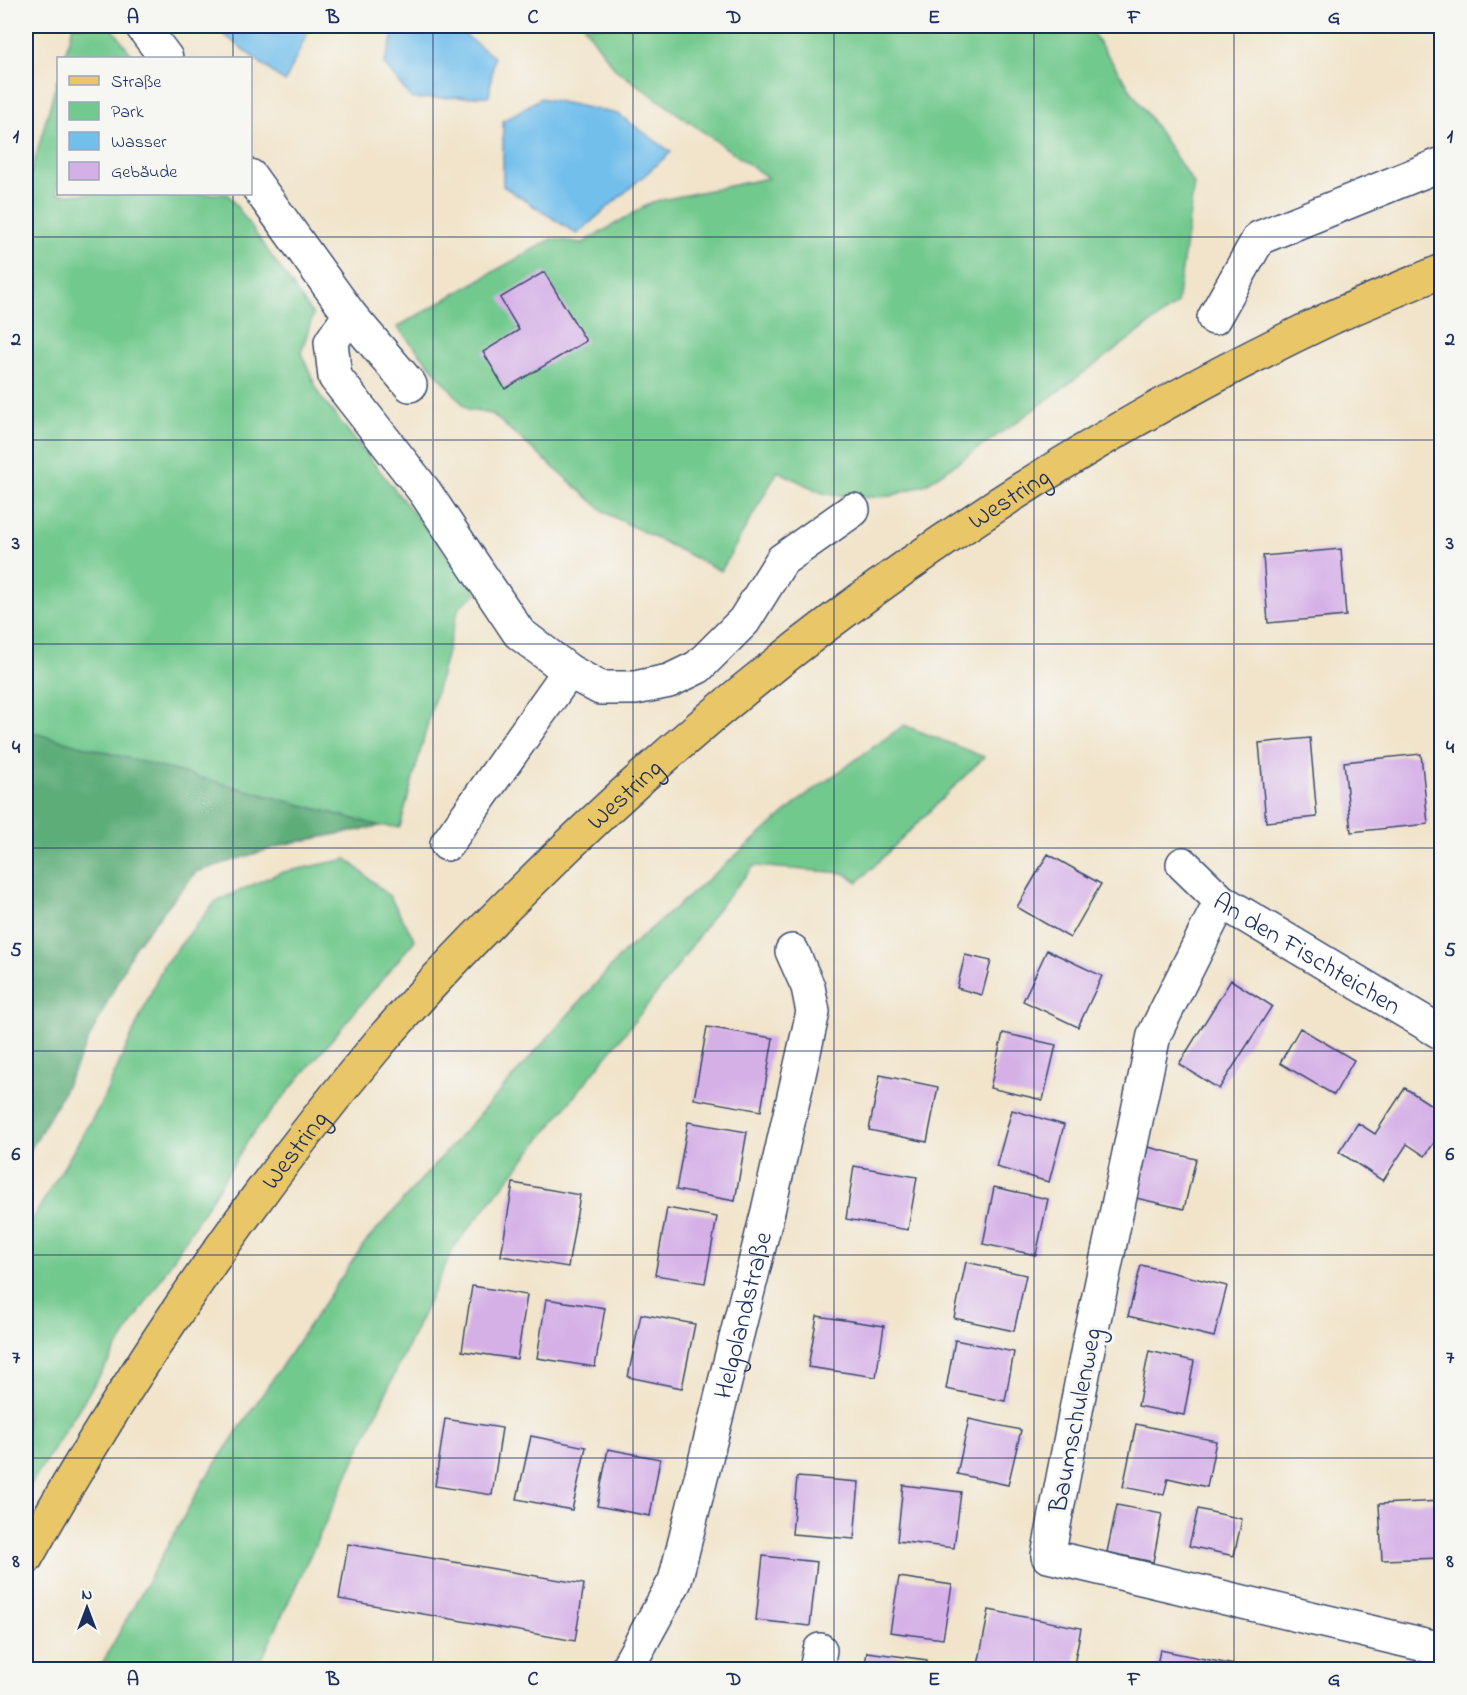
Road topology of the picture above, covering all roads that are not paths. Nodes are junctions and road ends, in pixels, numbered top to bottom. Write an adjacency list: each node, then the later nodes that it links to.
1 (142, 26): 2 (street)
2 (165, 57)
3 (1442, 164): 7 (street)
4 (252, 179): 6 (street)
5 (1442, 271): 16 (main road, Westring)
6 (350, 315): 8 (street); 10 (street)
7 (1214, 318)
8 (410, 385)
9 (853, 510): 10 (street)
10 (569, 671): 11 (street)
11 (447, 844)
12 (1183, 864): 13 (street, An den Fischteichen)
13 (1221, 901): 15 (street, An den Fischteichen); 17 (street, Baumschulenweg)
14 (792, 951): 18 (street, Helgolandstraße)
15 (1442, 1033)
16 (26, 1558)
17 (1442, 1649)
18 (626, 1670)

